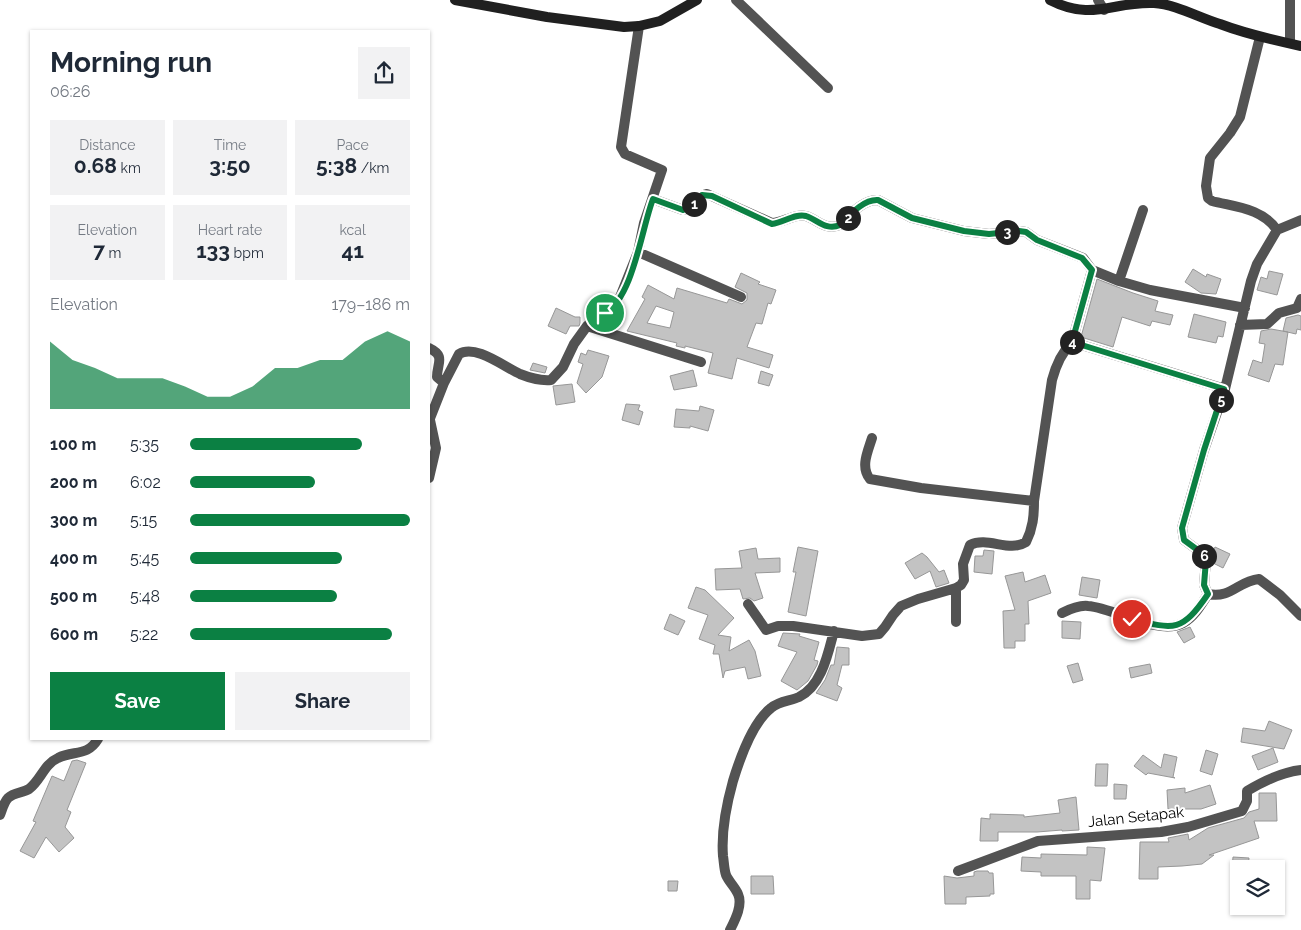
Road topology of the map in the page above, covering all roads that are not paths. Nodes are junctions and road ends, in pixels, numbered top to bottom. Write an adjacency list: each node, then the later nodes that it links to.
1 (455, 0): 8 (main road)
2 (697, 0): 8 (main road)
3 (736, 0): 12 (street)
4 (1050, 0): 7 (main road)
5 (1098, 0): 7 (street)
6 (1290, 0): 10 (street)
7 (1104, 10): 9 (main road)
8 (640, 26): 13 (street)
9 (1260, 37): 10 (main road); 16 (street)
10 (1290, 43): 11 (main road)
11 (1301, 46)
12 (828, 88)
13 (653, 199): 17 (street); 18 (street)
14 (1143, 210): 19 (street)
15 (1301, 220): 16 (street)
16 (1276, 230): 22 (street)
17 (638, 252): 20 (street); 24 (street)
18 (1092, 270): 19 (street); 25 (street)
19 (1119, 281): 22 (street)
20 (741, 297)
21 (1301, 299): 23 (street)
22 (1245, 308): 23 (street)
23 (1240, 325): 29 (street)
24 (587, 326): 27 (street); 28 (street)
25 (1072, 342): 29 (street); 33 (street)
26 (430, 349): 28 (street)
27 (701, 362)
28 (444, 384): 30 (street)
29 (1224, 389): 35 (street)
30 (430, 421): 32 (street)
31 (872, 438): 33 (street)
32 (430, 474)
33 (1034, 500): 34 (street)
34 (956, 588): 39 (street); 40 (street)
35 (1208, 594): 37 (street); 38 (street)
36 (748, 604): 40 (street)
37 (1062, 612)
38 (1301, 616)
39 (956, 622)
40 (834, 631): 45 (street)
41 (97, 740): 43 (street)
42 (1301, 770): 44 (street, Jalan Setapak)
43 (0, 815)
44 (958, 871)
45 (730, 930)

